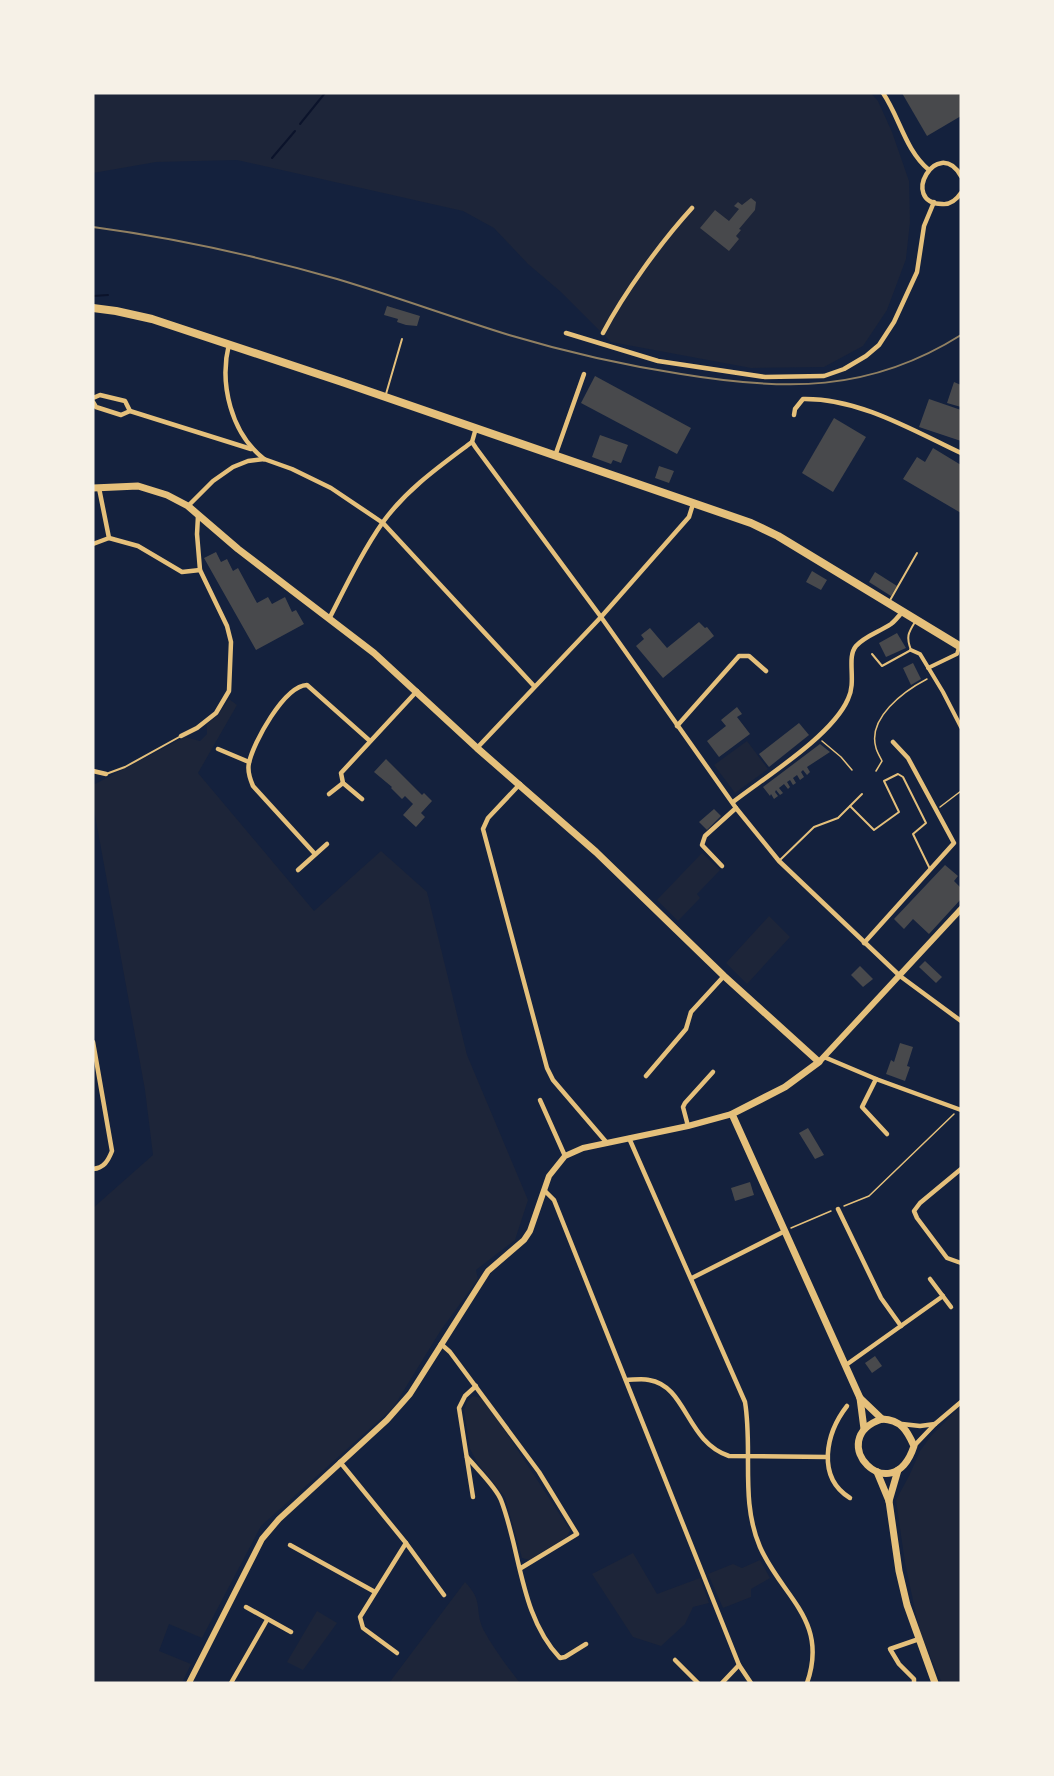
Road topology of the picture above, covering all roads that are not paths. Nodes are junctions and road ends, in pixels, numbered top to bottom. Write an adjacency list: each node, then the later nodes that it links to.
1 (883, 93): 2 (street)
2 (928, 170): 3 (street); 5 (street)
3 (961, 176)
4 (961, 194): 5 (street)
5 (934, 202): 8 (street)
6 (692, 208): 9 (street)
7 (93, 308): 11 (main road)
8 (566, 333)
9 (603, 333)
10 (402, 339): 13 (lane)
11 (229, 344): 13 (main road); 19 (street)
12 (584, 374): 21 (street)
13 (385, 397): 17 (main road)
14 (93, 400): 15 (street); 15 (street)
15 (130, 411): 19 (street)
16 (794, 415): 20 (street)
17 (476, 428): 18 (street); 21 (main road)
18 (472, 442): 27 (street); 34 (street)
19 (251, 449): 22 (street)
20 (961, 453)
21 (555, 456): 24 (main road)
22 (264, 459): 25 (street); 27 (street)
23 (96, 488): 25 (main road); 28 (street)
24 (693, 504): 32 (main road); 34 (street)
25 (188, 506): 26 (main road)
26 (198, 516): 31 (street); 35 (main road)
27 (383, 523): 35 (street); 42 (street)
28 (108, 538): 29 (street); 31 (street)
29 (93, 544)
30 (917, 553): 32 (lane)
31 (200, 570): 46 (street)
32 (889, 602): 33 (main road)
33 (903, 611): 36 (main road); 59 (street)
34 (601, 617): 42 (street); 44 (street)
35 (329, 619): 43 (main road)
36 (916, 619): 37 (main road); 38 (lane)
37 (960, 644): 40 (street)
38 (911, 650): 39 (lane); 40 (street)
39 (872, 654)
40 (928, 668): 45 (street)
41 (766, 671): 44 (street)
42 (534, 686): 49 (street)
43 (417, 691): 47 (street); 49 (main road)
44 (676, 726): 59 (street)
45 (961, 727)
46 (181, 736): 53 (lane)
47 (370, 741): 51 (street); 54 (street)
48 (893, 742): 66 (street)
49 (477, 748): 55 (main road)
50 (218, 749): 51 (street)
51 (249, 762): 63 (street)
52 (93, 771): 53 (street)
53 (106, 774)
54 (343, 783): 56 (street); 58 (street)
55 (520, 784): 70 (main road); 84 (street)
56 (329, 794)
57 (862, 794): 60 (lane)
58 (362, 799)
59 (733, 802): 61 (street)
60 (850, 806): 64 (lane); 66 (lane)
61 (736, 808): 64 (street); 65 (street)
62 (327, 844): 63 (street)
63 (315, 854): 67 (street)
64 (779, 861): 69 (street)
65 (722, 866)
66 (930, 868): 69 (street)
67 (298, 870)
68 (961, 909): 71 (street)
69 (864, 944): 71 (street)
70 (724, 976): 74 (main road); 76 (street)
71 (900, 976): 72 (street); 74 (street)
72 (961, 1022)
73 (93, 1042): 86 (street)
74 (822, 1060): 77 (street); 80 (main road)
75 (713, 1072): 81 (street)
76 (646, 1076)
77 (876, 1079): 79 (street); 82 (street)
78 (540, 1100): 85 (street)
79 (960, 1110)
80 (732, 1114): 81 (street); 90 (main road)
81 (688, 1126): 83 (street)
82 (887, 1134)
83 (629, 1138): 84 (street); 92 (street)
84 (607, 1143): 85 (street)
85 (565, 1156): 88 (street)
86 (93, 1169)
87 (961, 1169): 91 (street)
88 (545, 1191): 97 (street); 99 (street)
89 (838, 1209): 96 (street)
90 (785, 1231): 92 (street); 98 (main road)
91 (961, 1263)
92 (692, 1278): 109 (street)
93 (930, 1279): 94 (street)
94 (943, 1296): 95 (street); 96 (street)
95 (951, 1307)
96 (901, 1326): 98 (street)
97 (441, 1344): 100 (street); 112 (street)
98 (846, 1365): 101 (main road)
99 (626, 1380): 109 (street); 130 (street)
100 (476, 1386): 110 (street); 120 (street)
101 (860, 1398): 104 (main road); 107 (main road)
102 (961, 1402): 106 (street)
103 (847, 1406): 111 (street)
104 (882, 1419): 105 (main road); 107 (main road)
105 (902, 1424): 106 (street); 108 (main road)
106 (935, 1424): 108 (street)
107 (864, 1429): 114 (main road)
108 (914, 1446): 113 (main road)
109 (749, 1456): 111 (street); 136 (street)
110 (467, 1457): 115 (street); 120 (street)
111 (827, 1457): 116 (street)
112 (340, 1462): 118 (street); 131 (street)
113 (898, 1470): 114 (main road); 117 (main road)
114 (878, 1472): 117 (main road)
115 (473, 1497)
116 (850, 1498)
117 (890, 1501): 126 (main road)
118 (406, 1543): 121 (street); 122 (street)
119 (290, 1545): 121 (street)
120 (521, 1568): 127 (street)
121 (375, 1592): 128 (street)
122 (444, 1595)
123 (246, 1606): 124 (street)
124 (267, 1620): 125 (street); 132 (street)
125 (291, 1632)
126 (919, 1639): 137 (street); 138 (main road)
127 (586, 1644)
128 (397, 1653)
129 (675, 1660): 133 (street)
130 (739, 1665): 134 (street); 135 (street)
131 (192, 1682)
132 (231, 1683)
133 (698, 1683)
134 (722, 1683)
135 (751, 1683)
136 (807, 1683)
137 (914, 1683)
138 (935, 1683)

